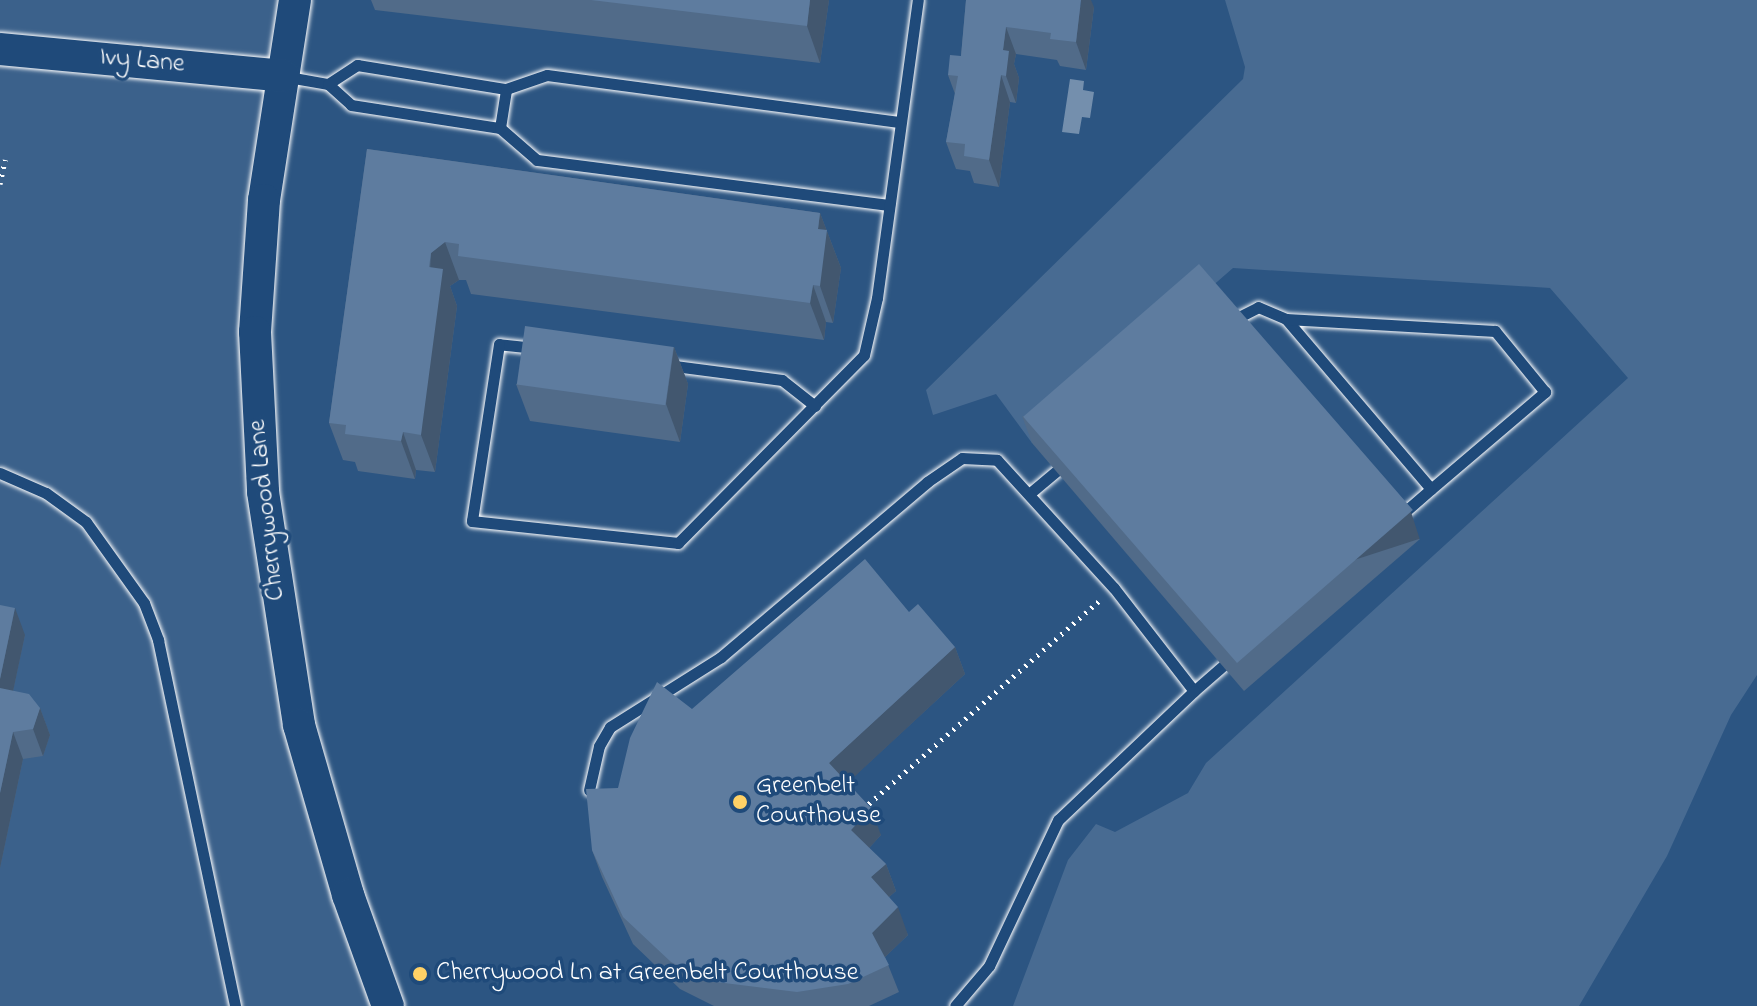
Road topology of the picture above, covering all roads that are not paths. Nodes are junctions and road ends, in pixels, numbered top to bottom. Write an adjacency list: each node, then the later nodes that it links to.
1 (295, 0): 4 (street, Cherrywood Lane)
2 (918, 0): 7 (lane)
3 (0, 49): 4 (street, Ivy Lane)
4 (284, 76): 5 (lane); 24 (street, Cherrywood Lane)
5 (328, 84): 6 (lane); 8 (lane)
6 (506, 89): 7 (lane); 8 (lane)
7 (899, 122): 9 (lane)
8 (500, 128): 9 (lane)
9 (889, 205): 14 (lane)
10 (1286, 319): 11 (lane); 17 (lane); 17 (lane)
11 (1233, 320)
12 (546, 350): 14 (lane)
13 (656, 364): 14 (lane)
14 (815, 406)
15 (1056, 471): 18 (lane)
16 (0, 473): 23 (lane)
17 (1431, 489): 19 (lane)
18 (1029, 494): 21 (lane); 22 (lane)
19 (1400, 516)
20 (1223, 666): 21 (lane)
21 (1194, 691): 25 (lane)
22 (589, 790)
23 (235, 1006)
24 (388, 1006)
25 (955, 1006)

